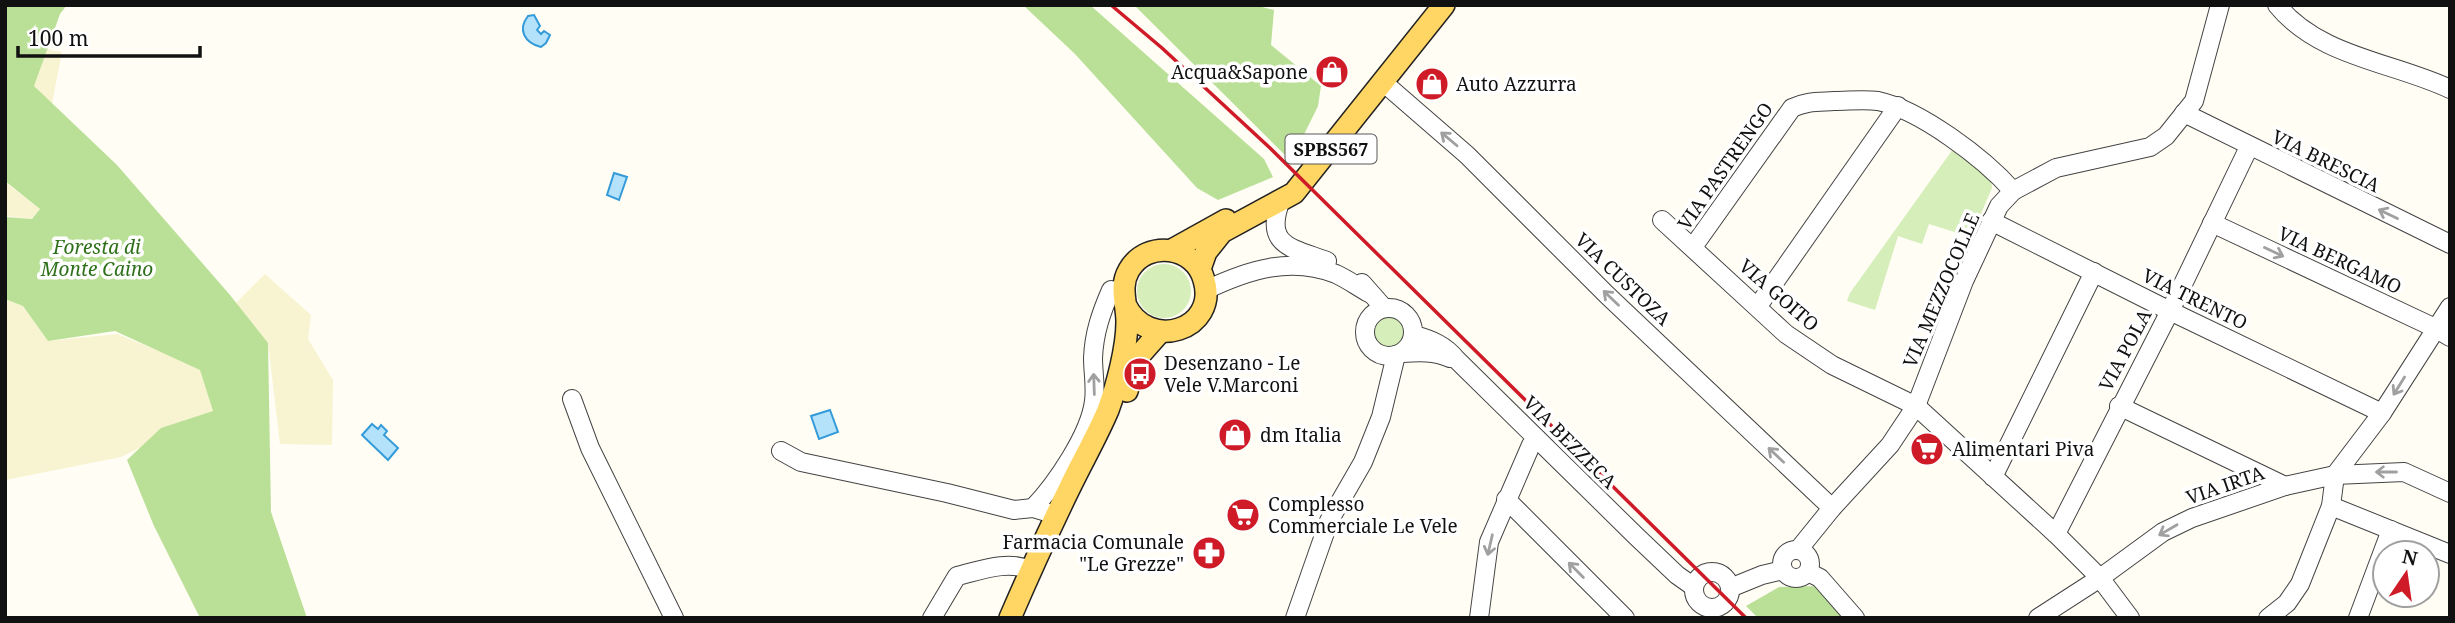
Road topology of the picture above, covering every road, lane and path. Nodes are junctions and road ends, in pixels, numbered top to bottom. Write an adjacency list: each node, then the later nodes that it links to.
1 (1433, 5): 17 (main road, SPBS567)
2 (1444, 5): 5 (main road, SPBS567)
3 (2220, 5): 8 (street, VIA MEZZOCOLLE)
4 (2277, 5): 6 (street)
5 (1384, 83): 11 (main road, SPBS567); 46 (street, VIA CUSTOZA, one-way to 5)
6 (2450, 89)
7 (1898, 106): 10 (street, VIA PASTRENGO); 16 (street, VIA PASTRENGO); 24 (street)
8 (2184, 113): 9 (street, VIA BRESCIA); 10 (street, VIA MEZZOCOLLE)
9 (2249, 146): 14 (street, VIA POLA); 15 (street, VIA BRESCIA, one-way to 9)
10 (2013, 191): 13 (street, VIA MEZZOCOLLE)
11 (1281, 200): 18 (main road, SPBS567); 22 (street)
12 (1662, 220): 16 (street, VIA GOITO)
13 (1992, 220): 19 (street, VIA TRENTO); 34 (street, VIA MEZZOCOLLE)
14 (2212, 223): 26 (street, VIA POLA); 29 (street, VIA BERGAMO, one-way to 29)
15 (2450, 244)
16 (1693, 247): 24 (street, VIA GOITO)
17 (1172, 250): 18 (main road); 23 (main road)
18 (1200, 269): 21 (main road)
19 (2094, 272): 26 (street, VIA TRENTO); 40 (street)
20 (1348, 281): 21 (street); 22 (street); 27 (street)
21 (1206, 290): 28 (main road)
22 (1369, 293): 27 (street)
23 (1118, 297): 28 (main road); 45 (street, one-way to 23); 47 (main road)
24 (1758, 306): 34 (street, VIA GOITO)
25 (2450, 307): 29 (street)
26 (2170, 311): 35 (street, VIA POLA); 36 (street, VIA TRENTO)
27 (1378, 312): 30 (street); 31 (street)
28 (1160, 332): 62 (main road)
29 (2443, 332): 36 (street, one-way to 36)
30 (1414, 335): 31 (street); 32 (street, VIA BEZZECA)
31 (1399, 354): 32 (street); 63 (street)
32 (1457, 360): 37 (street, VIA BEZZECA)
33 (572, 399): 59 (street)
34 (1916, 406): 40 (street, VIA GOITO); 46 (street, VIA MEZZOCOLLE)
35 (2119, 406): 41 (street); 49 (street, VIA POLA)
36 (2382, 413): 39 (street)
37 (1537, 439): 43 (street); 56 (street, VIA BEZZECA)
38 (781, 451): 45 (street)
39 (2335, 475): 41 (street, VIA IRTA); 42 (street, VIA IRTA, one-way to 39); 44 (street)
40 (1993, 477): 49 (street, VIA GOITO)
41 (2285, 486): 55 (street, VIA IRTA, one-way to 55)
42 (2450, 493)
43 (1506, 499): 64 (street, one-way to 64); 65 (street, one-way to 43)
44 (2331, 506): 48 (street); 69 (street)
45 (1033, 508): 47 (street)
46 (1832, 508): 50 (street, VIA MEZZOCOLLE)
47 (1056, 515): 52 (main road)
48 (2391, 530): 51 (street); 70 (street)
49 (2056, 534): 55 (street, VIA GOITO)
50 (1798, 550): 53 (street, VIA MEZZOCOLLE); 54 (street)
51 (2450, 554)
52 (1031, 570): 60 (street); 61 (main road)
53 (1783, 570): 54 (street); 57 (street)
54 (1808, 572): 66 (street)
55 (2099, 578): 67 (street, VIA IRTA); 68 (street, VIA GOITO)
56 (1694, 587): 57 (street); 58 (street)
57 (1730, 588): 58 (street)
58 (1714, 613)
59 (674, 618)
60 (932, 618)
61 (1010, 618)
62 (1020, 618)
63 (1295, 618)
64 (1479, 618)
65 (1625, 618)
66 (1855, 618)
67 (2038, 618)
68 (2130, 618)
69 (2268, 618)
70 (2358, 618)

